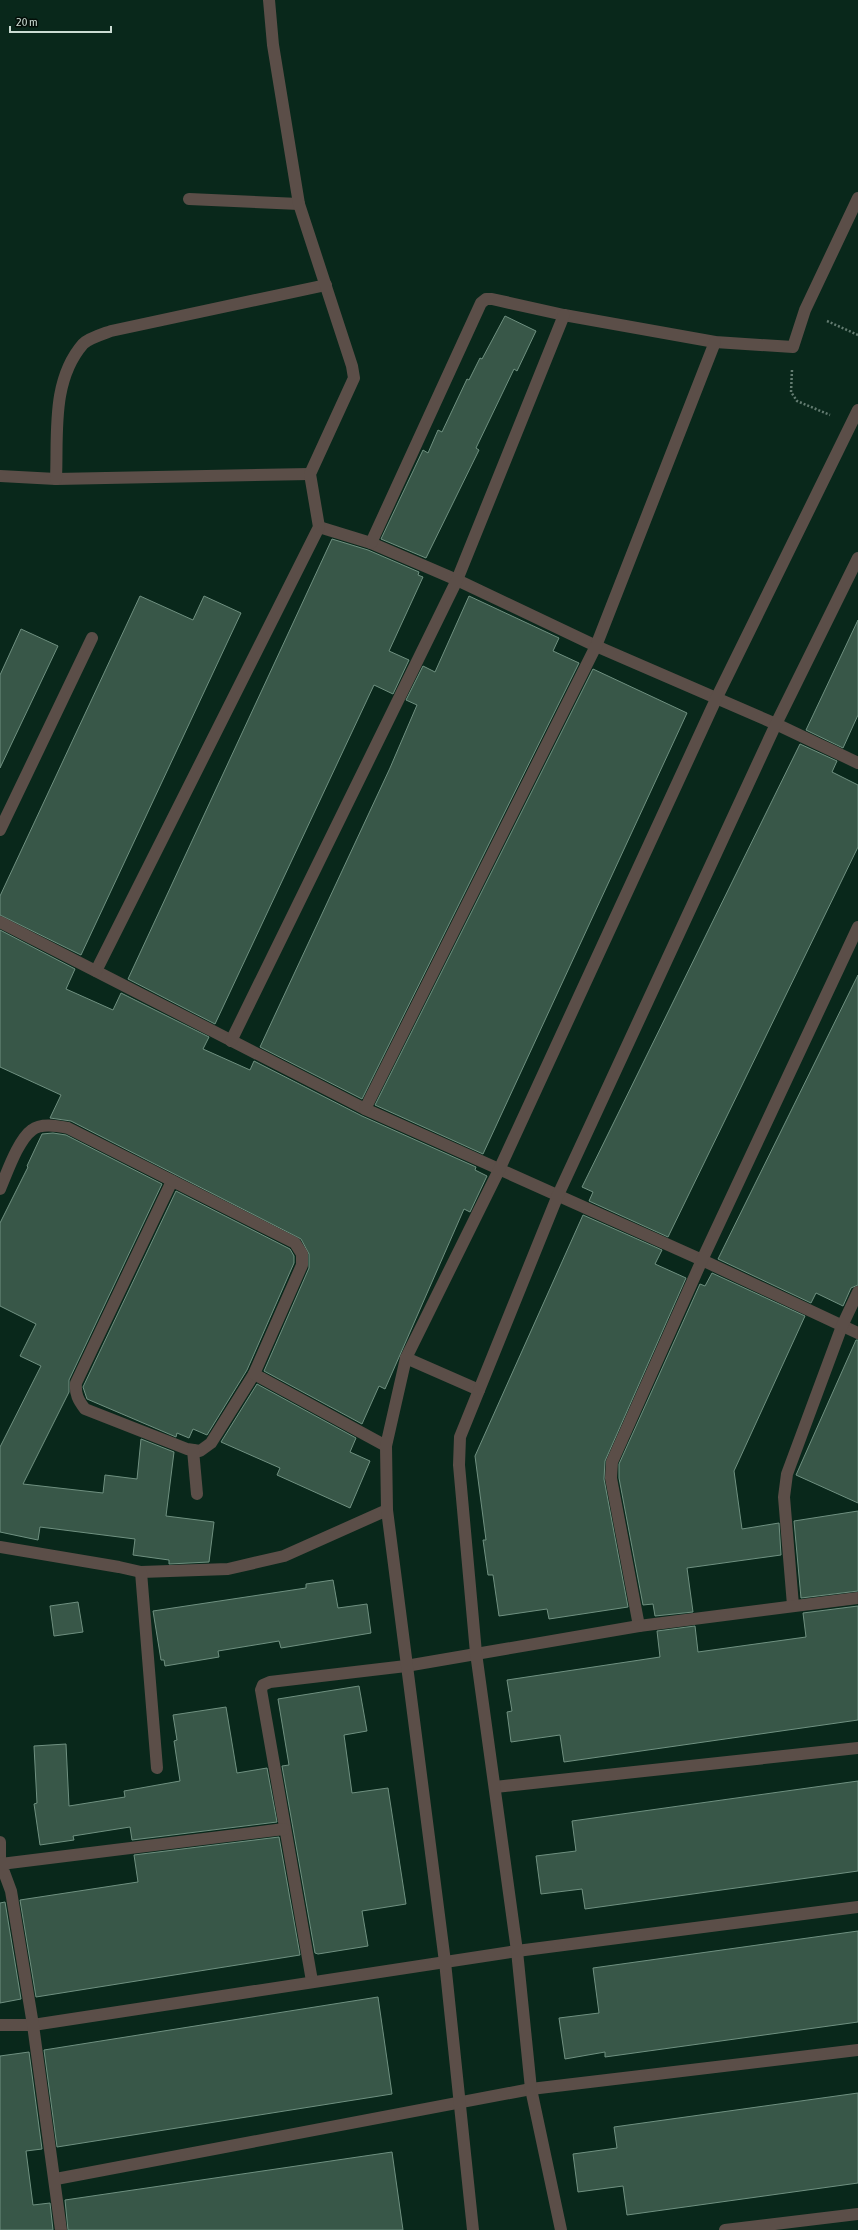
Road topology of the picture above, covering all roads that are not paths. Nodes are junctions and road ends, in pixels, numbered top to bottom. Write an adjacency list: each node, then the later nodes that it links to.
1 (269, 0): 4 (street)
2 (858, 198): 7 (street)
3 (189, 200): 4 (street)
4 (299, 204): 5 (street)
5 (326, 285): 9 (street); 11 (street)
6 (564, 315): 7 (street); 13 (street); 15 (street)
7 (715, 342): 17 (street)
8 (858, 410): 18 (street)
9 (310, 474): 11 (street); 12 (street)
10 (0, 476): 11 (street)
11 (56, 480)
12 (319, 527): 13 (street); 24 (street)
13 (371, 543): 15 (street)
14 (858, 558): 19 (street)
15 (457, 580): 17 (street); 25 (street)
16 (92, 638): 21 (street)
17 (596, 646): 18 (street); 26 (street)
18 (717, 697): 19 (street); 27 (street)
19 (776, 724): 20 (street); 30 (street)
20 (858, 764)
21 (0, 830)
22 (0, 922): 24 (street)
23 (858, 927): 31 (street)
24 (96, 971): 25 (street)
25 (231, 1041): 26 (street)
26 (365, 1109): 27 (street)
27 (500, 1170): 30 (street); 35 (street)
28 (172, 1181): 29 (street); 36 (street); 39 (street)
29 (0, 1190)
30 (558, 1195): 31 (street); 37 (street)
31 (702, 1260): 33 (street); 46 (street)
32 (858, 1292): 33 (street)
33 (842, 1326): 34 (street); 45 (street)
34 (858, 1333)
35 (407, 1358): 37 (street); 38 (street)
36 (254, 1374): 38 (street); 39 (street)
37 (477, 1388): 47 (street)
38 (386, 1446): 41 (street)
39 (193, 1450): 40 (street)
40 (197, 1494)
41 (387, 1510): 43 (street); 48 (street)
42 (0, 1547): 43 (street)
43 (141, 1572): 50 (street)
44 (858, 1598): 45 (street)
45 (793, 1605): 46 (street)
46 (639, 1626): 47 (street)
47 (476, 1653): 48 (street); 51 (street)
48 (406, 1666): 52 (street); 57 (street)
49 (858, 1748): 51 (street)
50 (156, 1768)
51 (495, 1787): 56 (street)
52 (284, 1829): 54 (street); 58 (street)
53 (0, 1842): 54 (street)
54 (0, 1864): 60 (street)
55 (858, 1907): 56 (street)
56 (517, 1951): 57 (street); 62 (street)
57 (445, 1962): 58 (street); 63 (street)
58 (312, 1981): 60 (street)
59 (0, 2025): 60 (street)
60 (33, 2025): 64 (street)
61 (858, 2050): 62 (street)
62 (531, 2089): 63 (street); 68 (street)
63 (459, 2104): 64 (street); 67 (street)
64 (56, 2179): 66 (street)
65 (858, 2214): 69 (street)
66 (62, 2230)
67 (473, 2230)
68 (561, 2230)
69 (725, 2230)

